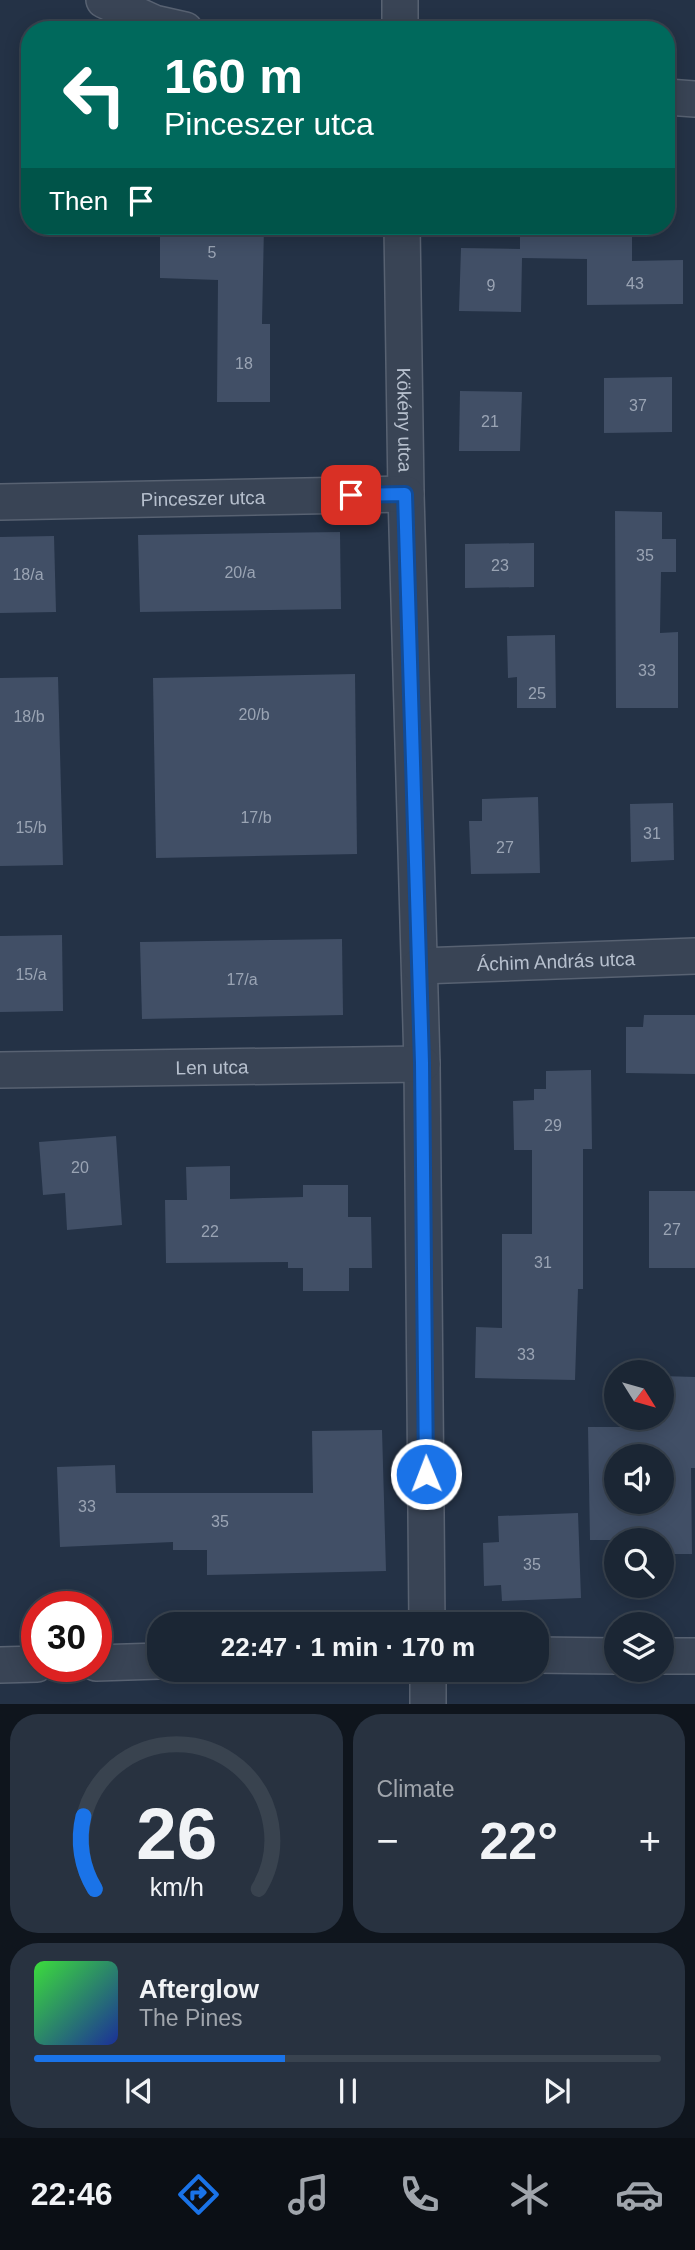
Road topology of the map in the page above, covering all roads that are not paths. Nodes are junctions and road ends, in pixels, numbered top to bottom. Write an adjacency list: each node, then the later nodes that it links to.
1 (104, 0): 3 (street)
2 (401, 0): 4 (street)
3 (150, 21)
4 (400, 21)
5 (675, 98): 6 (street)
6 (695, 99)
7 (402, 235): 8 (street, Kökény utca)
8 (405, 494): 9 (street, Pinceszer utca); 11 (street, Kökény utca)
9 (0, 502)
10 (695, 956): 11 (street, Áchim András utca)
11 (419, 966): 12 (street, Kökény utca)
12 (422, 1063): 13 (street, Len utca); 14 (street, Kökény utca)
13 (0, 1070)
14 (427, 1612)
15 (549, 1655): 16 (street)
16 (604, 1656)
17 (674, 1656): 18 (street)
18 (695, 1656)
19 (147, 1661): 20 (street)
20 (112, 1662)
21 (21, 1664): 22 (street)
22 (0, 1665)
23 (428, 1682): 24 (street)
24 (428, 1704)

